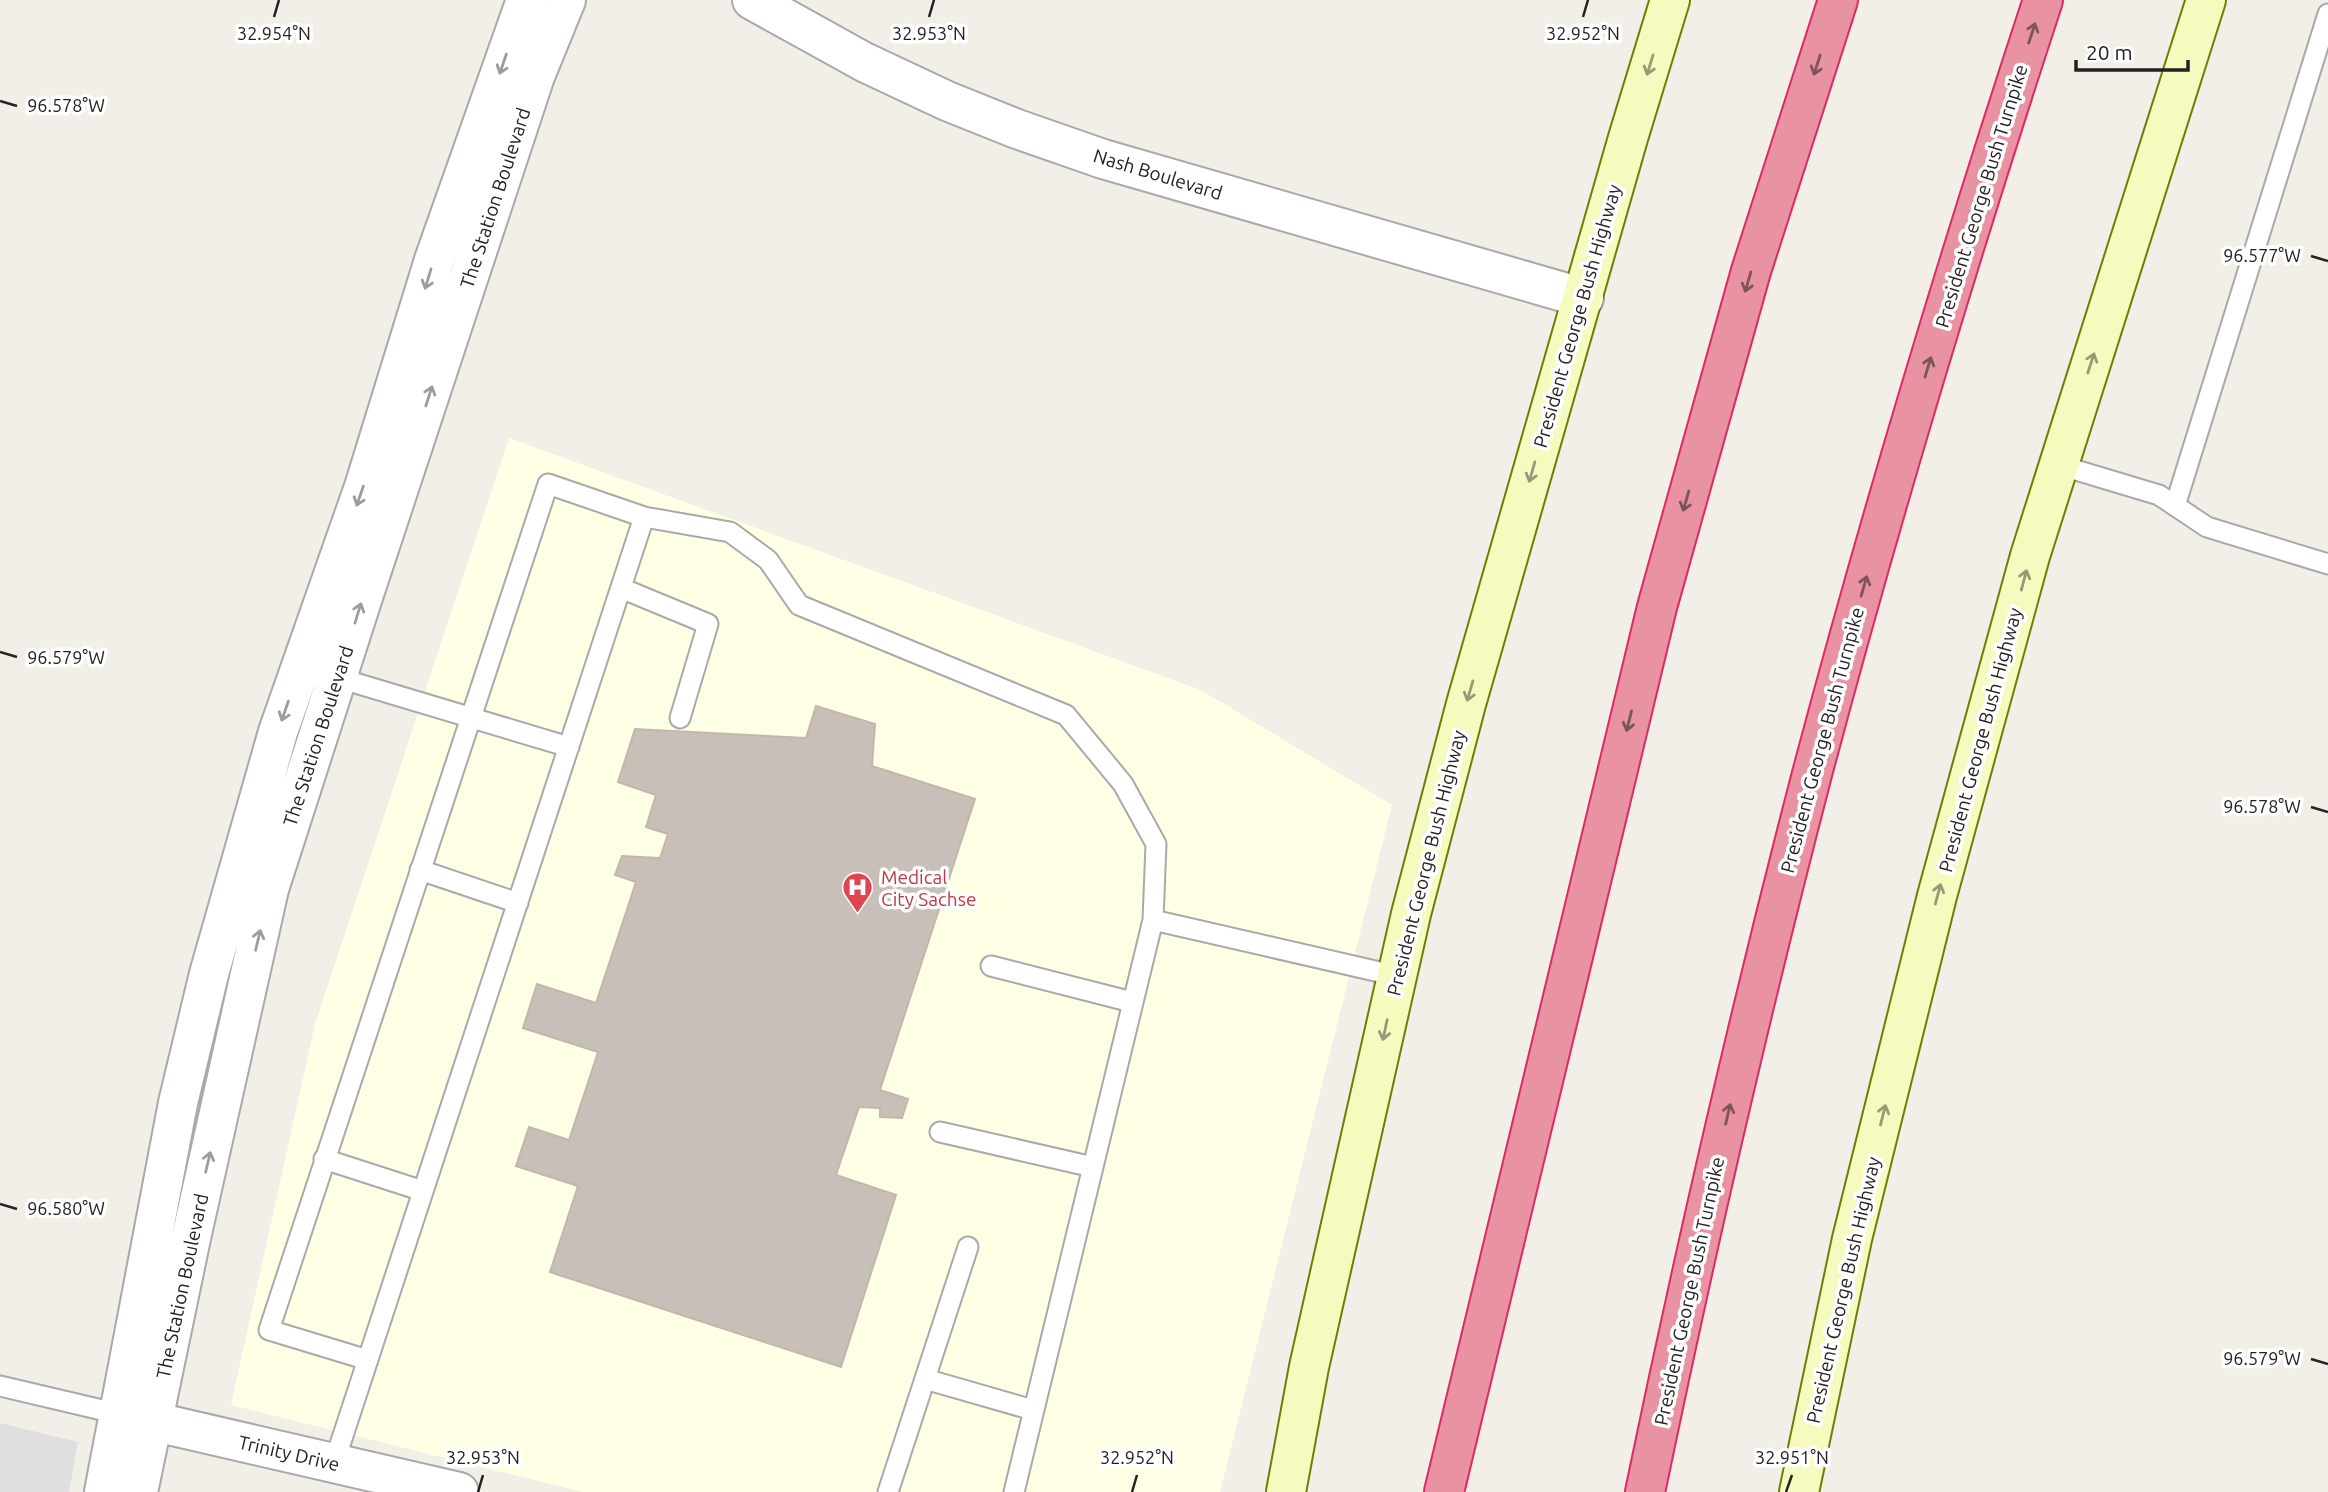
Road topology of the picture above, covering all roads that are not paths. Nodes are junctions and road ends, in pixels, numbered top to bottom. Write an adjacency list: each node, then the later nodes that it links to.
1 (526, 0): 15 (street, The Station Boulevard, one-way to 15)
2 (566, 0): 16 (street, The Station Boulevard, one-way to 2)
3 (752, 0): 9 (street, Nash Boulevard)
4 (1670, 0): 9 (main road, President George Bush Highway, one-way to 9)
5 (1838, 0): 43 (highway, one-way to 43)
6 (2043, 0): 44 (highway, President George Bush Turnpike, one-way to 6)
7 (2206, 0): 10 (main road, President George Bush Highway, one-way to 7)
8 (2328, 14): 11 (lane)
9 (1584, 298): 24 (main road, President George Bush Highway, one-way to 24)
10 (2059, 465): 11 (lane); 45 (main road, President George Bush Highway, one-way to 10)
11 (2175, 506): 13 (lane)
12 (644, 517): 14 (lane); 18 (lane); 22 (lane)
13 (2328, 564)
14 (621, 588): 17 (lane); 19 (lane)
15 (301, 666): 16 (lane); 35 (street, The Station Boulevard, one-way to 35)
16 (337, 678): 18 (lane); 35 (street, The Station Boulevard, one-way to 16)
17 (680, 718)
18 (470, 719): 19 (lane); 20 (lane)
19 (569, 747): 21 (lane)
20 (420, 870): 21 (lane); 27 (lane)
21 (518, 903): 29 (lane)
22 (1153, 920): 24 (lane); 25 (lane)
23 (991, 966): 25 (lane)
24 (1397, 976): 42 (main road, President George Bush Highway, one-way to 42)
25 (1132, 1002): 28 (lane)
26 (940, 1132): 28 (lane)
27 (324, 1159): 29 (lane); 31 (lane)
28 (1093, 1167): 34 (lane)
29 (423, 1191): 31 (lane)
30 (968, 1247): 32 (lane)
31 (368, 1360): 36 (lane)
32 (925, 1379): 34 (lane); 40 (lane)
33 (0, 1386): 35 (lane)
34 (1034, 1410): 41 (lane)
35 (136, 1417): 36 (street, Trinity Drive); 38 (street, The Station Boulevard); 39 (street, The Station Boulevard)
36 (334, 1463): 37 (street, Trinity Drive)
37 (452, 1491)
38 (104, 1492)
39 (138, 1492)
40 (888, 1492)
41 (1014, 1492)
42 (1286, 1492)
43 (1444, 1492)
44 (1645, 1492)
45 (1799, 1492)

